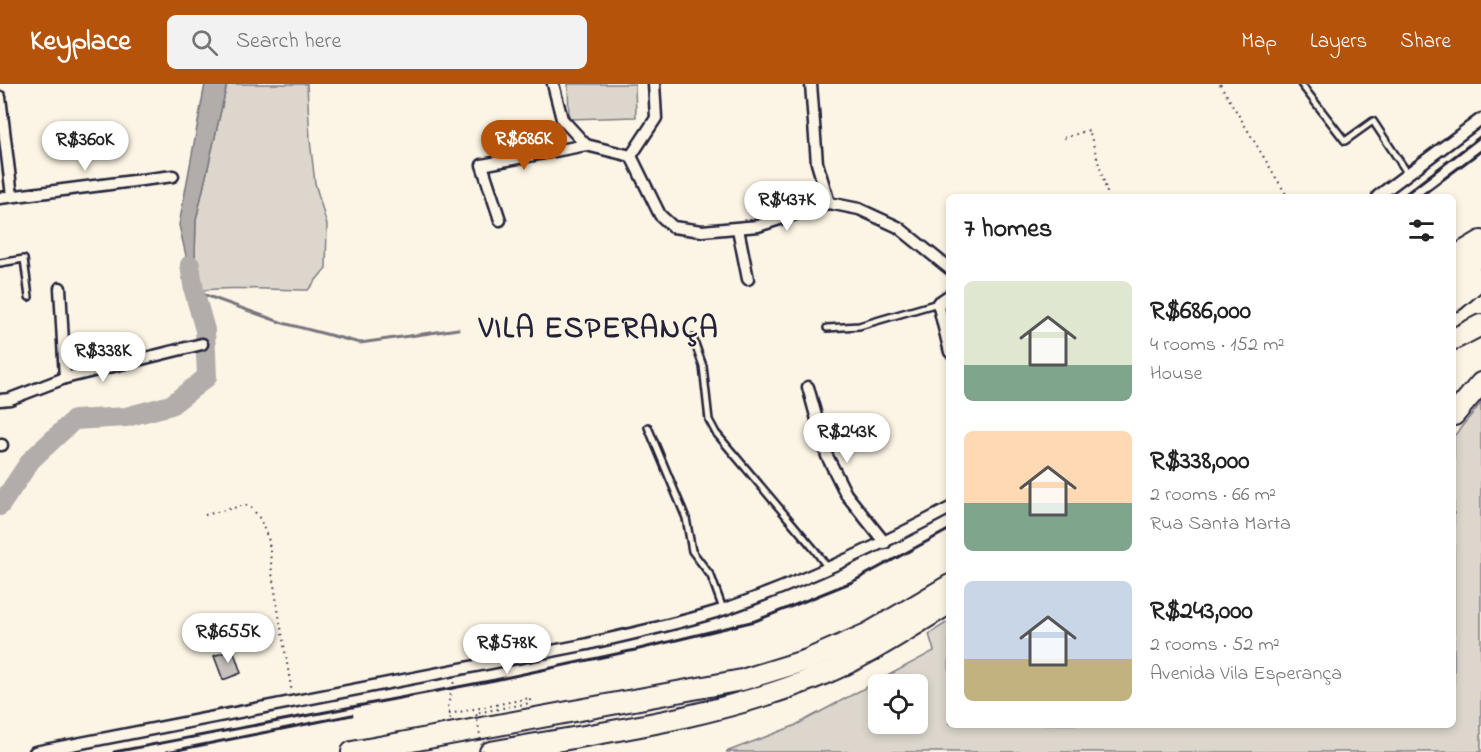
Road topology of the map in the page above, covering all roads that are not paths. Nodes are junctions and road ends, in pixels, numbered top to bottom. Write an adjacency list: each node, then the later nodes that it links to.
1 (553, 84): 7 (street)
2 (654, 84): 9 (street)
3 (812, 84): 15 (street)
4 (1301, 84): 10 (lane)
5 (0, 97): 8 (street)
6 (1481, 119): 10 (street)
7 (586, 145): 9 (street); 16 (street)
8 (3, 155): 13 (street)
9 (631, 156): 17 (street)
10 (1408, 174): 12 (street)
11 (173, 176): 13 (street)
12 (1381, 194)
13 (12, 196): 14 (street)
14 (0, 198)
15 (829, 203): 17 (street); 22 (street)
16 (500, 220)
17 (738, 229): 25 (street)
18 (1481, 241): 20 (highway)
19 (1481, 254): 23 (highway)
20 (1456, 255)
21 (0, 263): 27 (lane)
22 (946, 265)
23 (1456, 275)
24 (1481, 278): 29 (highway)
25 (748, 279)
26 (60, 288): 37 (street)
27 (29, 297)
28 (946, 298): 30 (street)
29 (1456, 298)
30 (938, 303): 32 (lane); 33 (street)
31 (1481, 326): 35 (highway)
32 (827, 328)
33 (946, 336)
34 (693, 338): 45 (lane)
35 (1456, 338)
36 (202, 344): 37 (street)
37 (65, 378): 40 (street)
38 (1481, 382): 41 (highway)
39 (808, 387): 44 (street)
40 (0, 400)
41 (1456, 413)
42 (648, 427): 48 (lane)
43 (946, 510): 44 (street)
44 (885, 543): 45 (street)
45 (828, 568): 48 (street)
46 (946, 587): 51 (highway)
47 (946, 606): 49 (highway)
48 (723, 609): 50 (street)
49 (520, 749): 52 (highway)
50 (35, 752)
51 (352, 752)
52 (490, 752)

